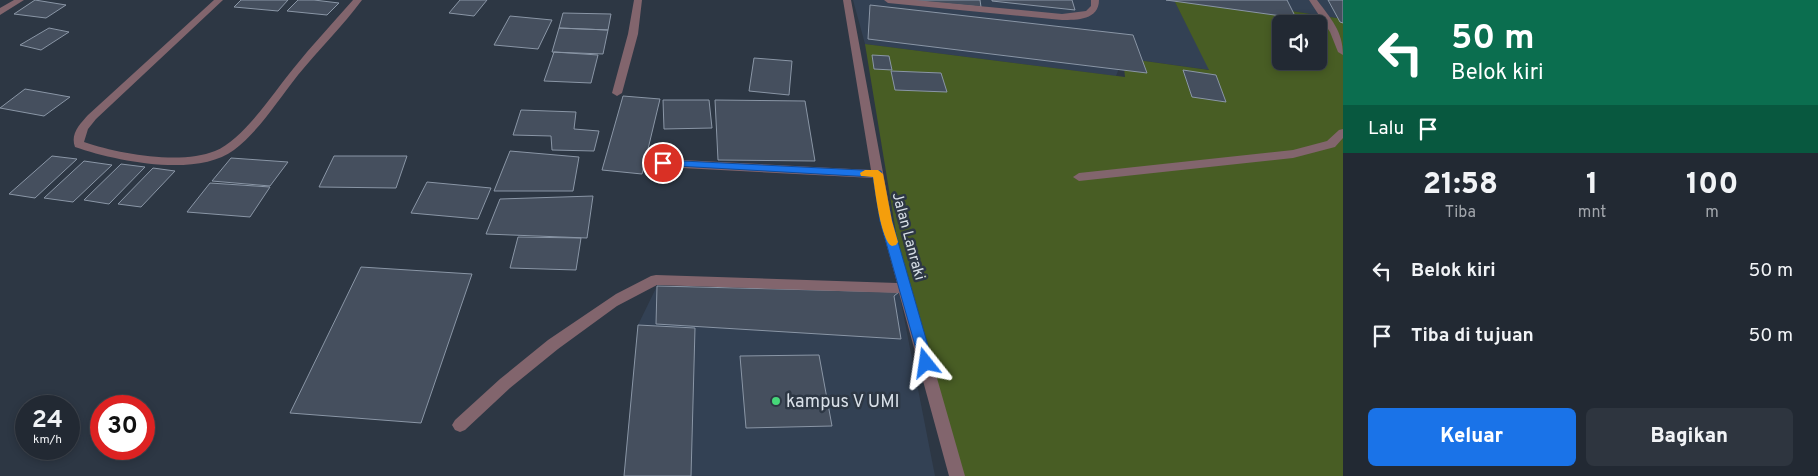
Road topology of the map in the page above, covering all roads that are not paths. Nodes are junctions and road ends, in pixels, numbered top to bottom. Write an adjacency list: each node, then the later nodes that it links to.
1 (20, 0): 9 (street)
2 (219, 0): 3 (street)
3 (358, 0)
4 (638, 0): 11 (street)
5 (847, 0): 14 (street, Jalan Lanraki)
6 (888, 0): 7 (street)
7 (1095, 0)
8 (1314, 0): 10 (street)
9 (0, 12)
10 (1343, 52)
11 (617, 93)
12 (1343, 132): 15 (street)
13 (663, 163): 14 (street)
14 (878, 174): 16 (street, Jalan Lanraki)
15 (1078, 177)
16 (906, 288): 17 (street); 18 (street, Jalan Lanraki)
17 (460, 425)
18 (957, 476)

